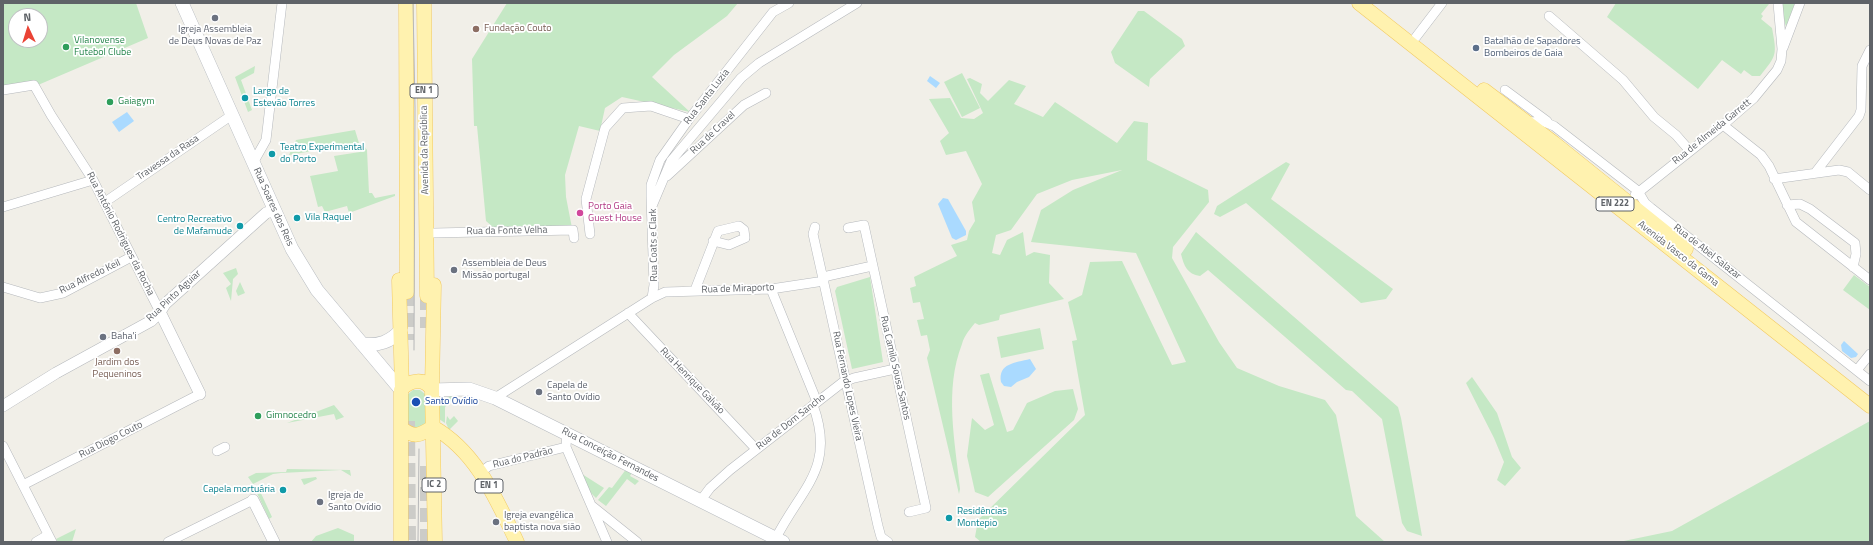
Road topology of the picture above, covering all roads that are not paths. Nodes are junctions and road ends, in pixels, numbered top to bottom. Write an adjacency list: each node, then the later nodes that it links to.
1 (182, 3): 20 (main road, Rua Soares dos Reis)
2 (282, 3): 26 (street)
3 (406, 3): 27 (main road, Avenida da República / EN 1)
4 (424, 3): 32 (main road, Avenida da República / EN 1)
5 (789, 3): 21 (street, Rua Santa Luzia)
6 (857, 3): 29 (street, Rua Coats e Clark)
7 (1359, 3): 16 (main road, Avenida Vasco da Gama / EN 222)
8 (1372, 3): 13 (main road, Avenida Vasco da Gama / EN 222)
9 (1442, 3): 13 (street)
10 (1800, 3): 14 (street, Rua de Almeida Garrett)
11 (1777, 4): 14 (street, Rua de Almeida Garrett)
12 (1549, 16): 25 (street)
13 (1416, 37): 16 (main road, Avenida Vasco da Gama / EN 222)
14 (1782, 50): 24 (street, Rua de Almeida Garrett)
15 (1870, 50): 28 (street)
16 (1451, 70): 23 (main road, Avenida Vasco da Gama / EN 222); 35 (main road, Avenida Vasco da Gama / EN 222)
17 (3, 90): 31 (street, Rua António Rodrigues da Rocha)
18 (1505, 90): 22 (street, Rua de Abel Salazar)
19 (766, 93): 29 (street, Rua de Cravel)
20 (232, 115): 26 (main road, Rua Soares dos Reis); 34 (street, Travessa da Rasa)
21 (690, 119): 37 (street, Rua Santa Luzia); 43 (street)
22 (1547, 121): 23 (street); 35 (street, Rua de Abel Salazar)
23 (1528, 122): 35 (main road, Avenida Vasco da Gama / EN 222)
24 (1723, 125): 25 (street, Rua de Almeida Garrett); 30 (street)
25 (1690, 151): 35 (street, Rua de Almeida Garrett)
26 (253, 163): 39 (main road, Rua Soares dos Reis)
27 (407, 173): 54 (main road, Avenida da República / EN 1); 59 (main road, EN 1)
28 (1815, 173): 30 (street); 33 (street)
29 (665, 178): 37 (street, Rua Coats e Clark)
30 (1774, 179): 36 (street)
31 (94, 180): 34 (street, Rua António Rodrigues da Rocha); 38 (street)
32 (426, 180): 42 (main road, EN 1); 55 (main road, Avenida da República / EN 1)
33 (1870, 190)
34 (105, 202): 46 (street, Rua António Rodrigues da Rocha)
35 (1630, 203): 63 (street, Rua de Abel Salazar); 69 (main road, Avenida Vasco da Gama / EN 222); 73 (main road, Avenida Vasco da Gama / EN 222)
36 (1787, 205): 48 (street); 48 (street)
37 (652, 206): 56 (street, Rua Coats e Clark)
38 (3, 207)
39 (274, 210): 57 (street, Rua Pinto Aguiar); 60 (main road, Rua Soares dos Reis)
40 (816, 227): 49 (street, Rua Fernando Lopes Vieira)
41 (848, 228): 47 (street, Rua Camilo Sousa Santos)
42 (434, 233): 44 (street, Rua da Fonte Velha); 67 (main road, EN 1)
43 (590, 234)
44 (574, 238)
45 (713, 241): 53 (street)
46 (131, 257): 51 (street, Rua Alfredo Keil); 57 (street, Rua António Rodrigues da Rocha)
47 (872, 266): 49 (street, Rua de Miraporto); 62 (street, Rua Camilo Sousa Santos)
48 (1853, 267): 50 (street)
49 (823, 279): 52 (street, Rua de Miraporto); 64 (street, Rua Fernando Lopes Vieira)
50 (1870, 280)
51 (3, 287)
52 (771, 289): 53 (street, Rua de Miraporto); 71 (street)
53 (695, 290): 56 (street, Rua de Miraporto)
54 (407, 292)
55 (426, 296)
56 (652, 298): 58 (street)
57 (160, 312): 68 (street, Rua António Rodrigues da Rocha); 72 (street, Rua Pinto Aguiar)
58 (628, 313): 70 (street); 80 (street, Rua Henrique Galvão)
59 (400, 330): 60 (main road); 66 (main road, EN 1)
60 (362, 344): 66 (main road, Rua Soares dos Reis)
61 (1870, 354): 63 (street)
62 (895, 369): 64 (street, Rua de Dom Sancho); 87 (street, Rua Camilo Sousa Santos)
63 (1857, 370): 65 (street, Rua de Abel Salazar)
64 (846, 381): 71 (street, Rua de Dom Sancho); 98 (street, Rua Fernando Lopes Vieira)
65 (1870, 381)
66 (401, 389): 67 (main road); 75 (main road, EN 1)
67 (432, 389): 70 (main road, Rua Conceição Fernandes); 74 (main road, EN 1)
68 (200, 394): 83 (street, Rua Diogo Couto)
69 (1870, 394)
70 (496, 398): 76 (main road, Rua Conceição Fernandes)
71 (815, 403): 80 (street, Rua de Dom Sancho); 89 (street)
72 (3, 406)
73 (1870, 406)
74 (433, 427): 75 (main road); 82 (main road, EN 1); 94 (main road, IC 2)
75 (401, 428): 93 (main road)
76 (567, 433): 79 (street); 85 (main road, Rua Conceição Fernandes)
77 (3, 446): 83 (street)
78 (226, 447): 81 (street)
79 (566, 447): 82 (street, Rua do Padrão); 86 (street)
80 (756, 449): 85 (street, Rua de Dom Sancho)
81 (217, 451)
82 (481, 472): 95 (main road, EN 1)
83 (23, 485): 88 (street)
84 (253, 500): 91 (street); 92 (street)
85 (701, 500): 89 (main road, Rua Conceição Fernandes)
86 (592, 506): 96 (street); 97 (street)
87 (908, 512)
88 (50, 538): 90 (street)
89 (779, 540)
90 (36, 542)
91 (168, 542)
92 (274, 542)
93 (401, 542)
94 (435, 542)
95 (517, 542)
96 (607, 542)
97 (637, 542)
98 (888, 542)

